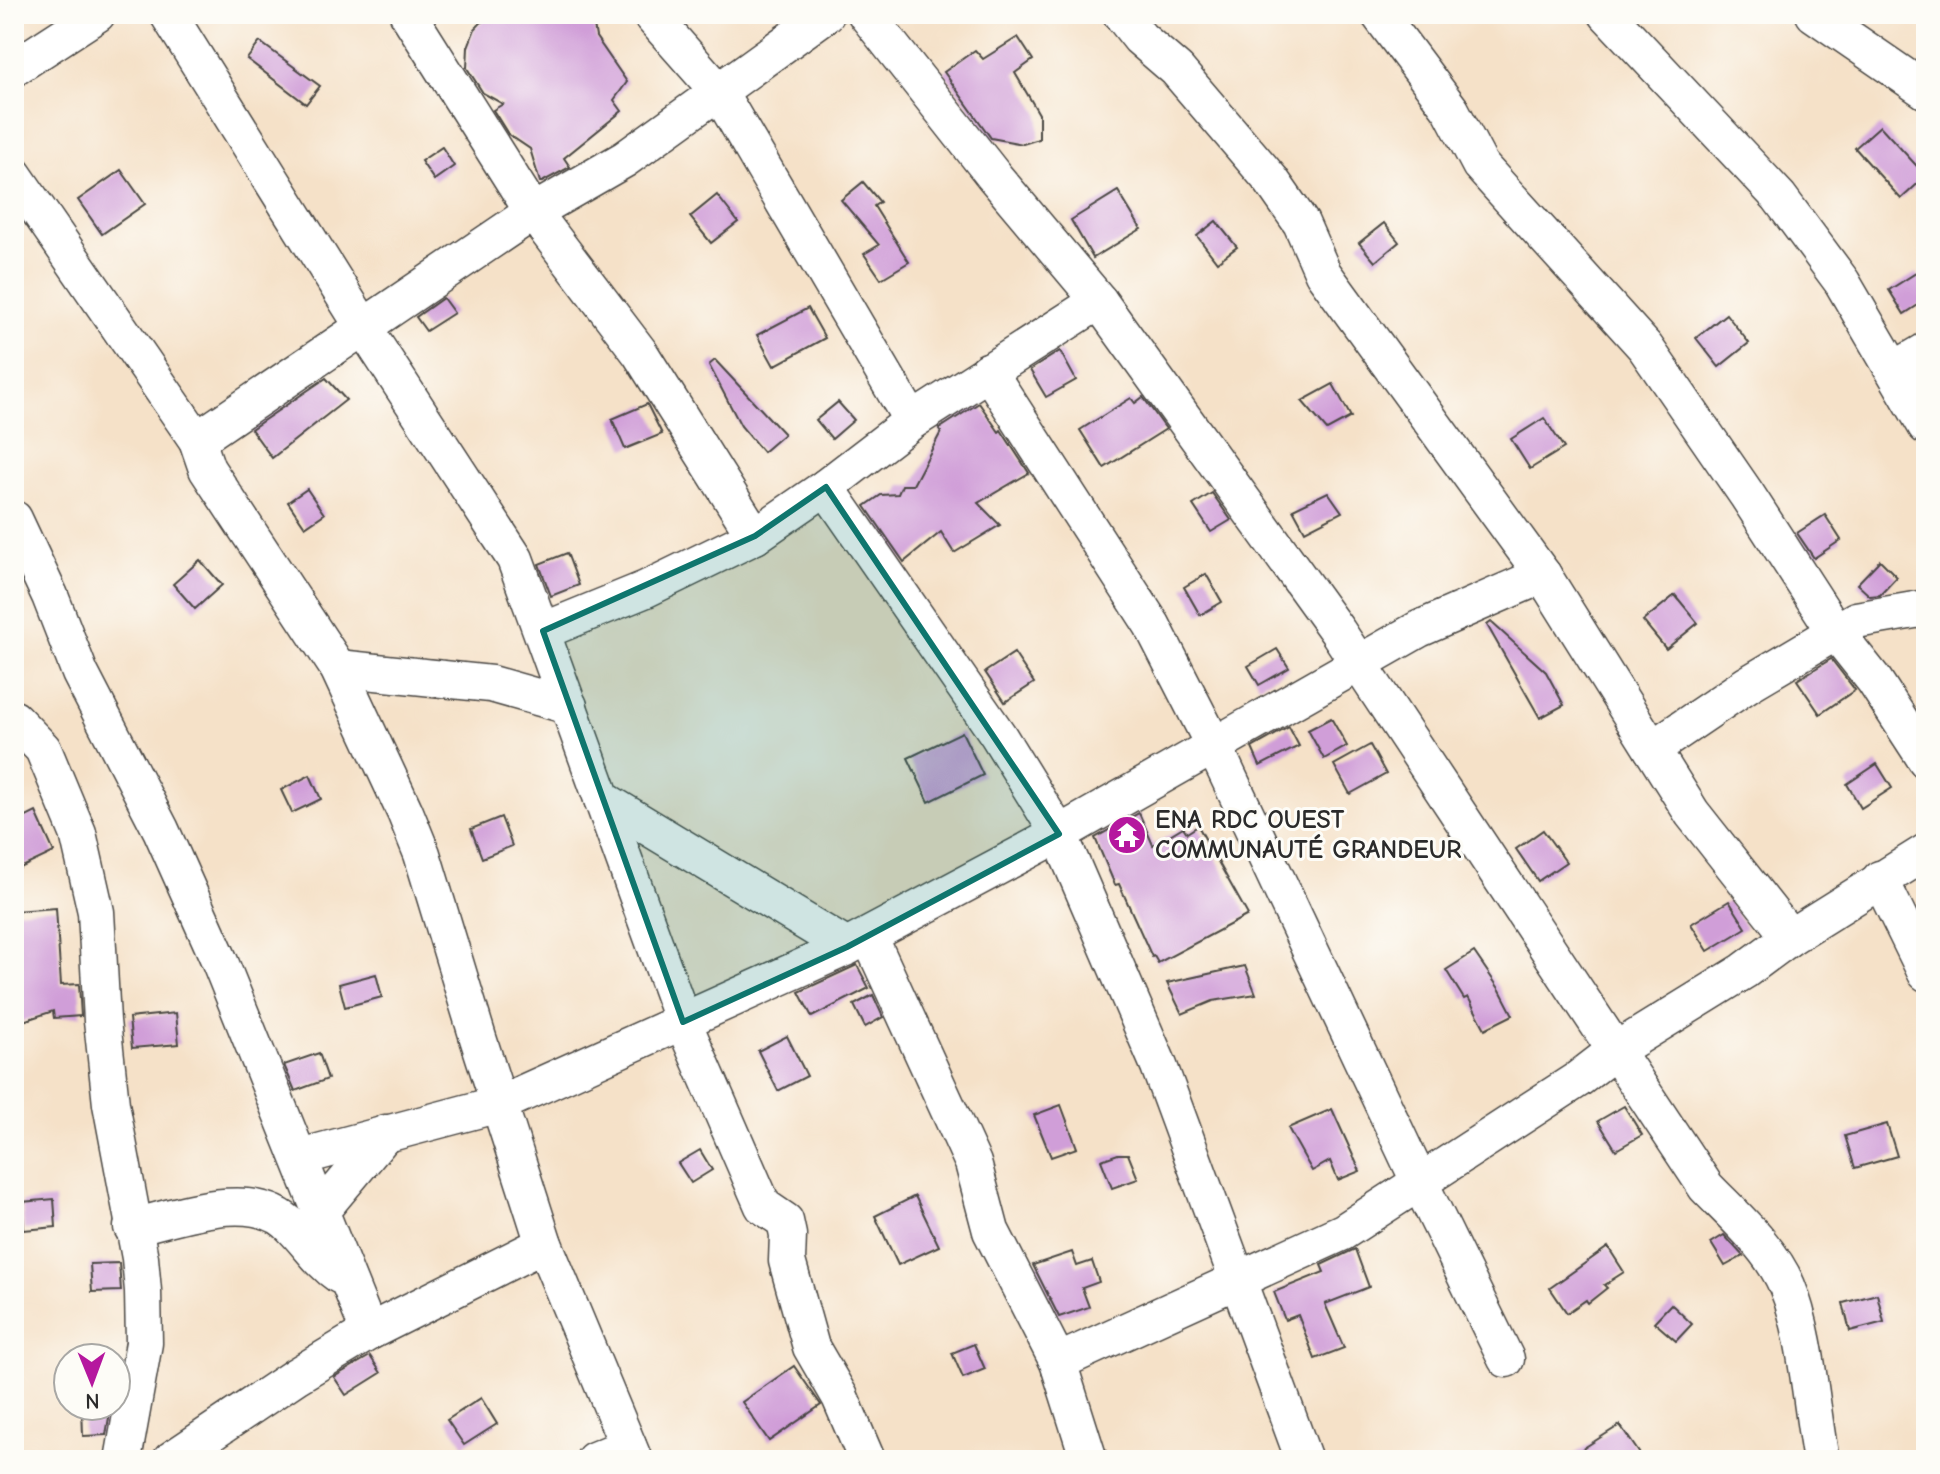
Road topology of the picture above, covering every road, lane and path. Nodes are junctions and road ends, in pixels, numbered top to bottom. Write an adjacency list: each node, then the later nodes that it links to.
1 (97, 14): 11 (street)
2 (168, 14): 17 (street)
3 (408, 14): 15 (street)
4 (650, 14): 13 (street)
5 (826, 14): 13 (street)
6 (866, 14): 16 (street)
7 (1121, 14): 27 (street)
8 (1379, 14): 31 (street)
9 (1607, 14): 19 (street)
10 (1814, 14): 12 (street)
11 (14, 68)
12 (1926, 91)
13 (719, 92): 15 (street); 21 (street)
14 (14, 175): 23 (street)
15 (533, 212): 17 (street); 26 (street)
16 (1099, 301): 20 (street); 32 (street)
17 (364, 328): 23 (street); 30 (street)
18 (1926, 351): 19 (street)
19 (1894, 370): 22 (street)
20 (988, 371): 21 (street); 37 (street)
21 (912, 421): 24 (street)
22 (1926, 426)
23 (197, 440): 34 (street)
24 (826, 487): 26 (street); 42 (street)
25 (14, 519): 52 (street)
26 (755, 536): 30 (street)
27 (1543, 575): 29 (street); 38 (street)
28 (1926, 608): 31 (street)
29 (1419, 629): 32 (street); 33 (street)
30 (543, 631): 35 (street)
31 (1835, 631): 38 (street); 40 (street)
32 (1338, 632): 33 (street)
33 (1357, 663): 37 (street); 49 (street)
34 (338, 668): 35 (street); 50 (street)
35 (569, 706): 41 (street)
36 (14, 719): 39 (street)
37 (1214, 746): 42 (street); 53 (street)
38 (1652, 749): 45 (street)
39 (28, 753): 55 (street)
40 (1925, 755)
41 (602, 799): 46 (street); 48 (street)
42 (1059, 834): 46 (street); 57 (street)
43 (1926, 852): 44 (street)
44 (1880, 879): 45 (street); 47 (street)
45 (1790, 937): 49 (street)
46 (858, 942): 48 (street); 61 (street)
47 (1926, 973)
48 (683, 1022): 50 (street); 66 (street)
49 (1616, 1050): 53 (street); 69 (street)
50 (499, 1104): 51 (street); 56 (street)
51 (386, 1133): 52 (street); 54 (street)
52 (300, 1157): 54 (street)
53 (1419, 1181): 57 (street); 60 (street)
54 (320, 1212): 58 (street)
55 (132, 1227): 58 (street); 63 (street)
56 (544, 1244): 59 (street); 62 (street)
57 (1237, 1280): 61 (street); 68 (street)
58 (347, 1281): 59 (street)
59 (369, 1332): 64 (street)
60 (1506, 1359)
61 (1058, 1362): 67 (street)
62 (631, 1453): 65 (street)
63 (123, 1460)
64 (171, 1460)
65 (594, 1460)
66 (867, 1460)
67 (1089, 1460)
68 (1304, 1460)
69 (1821, 1460)

